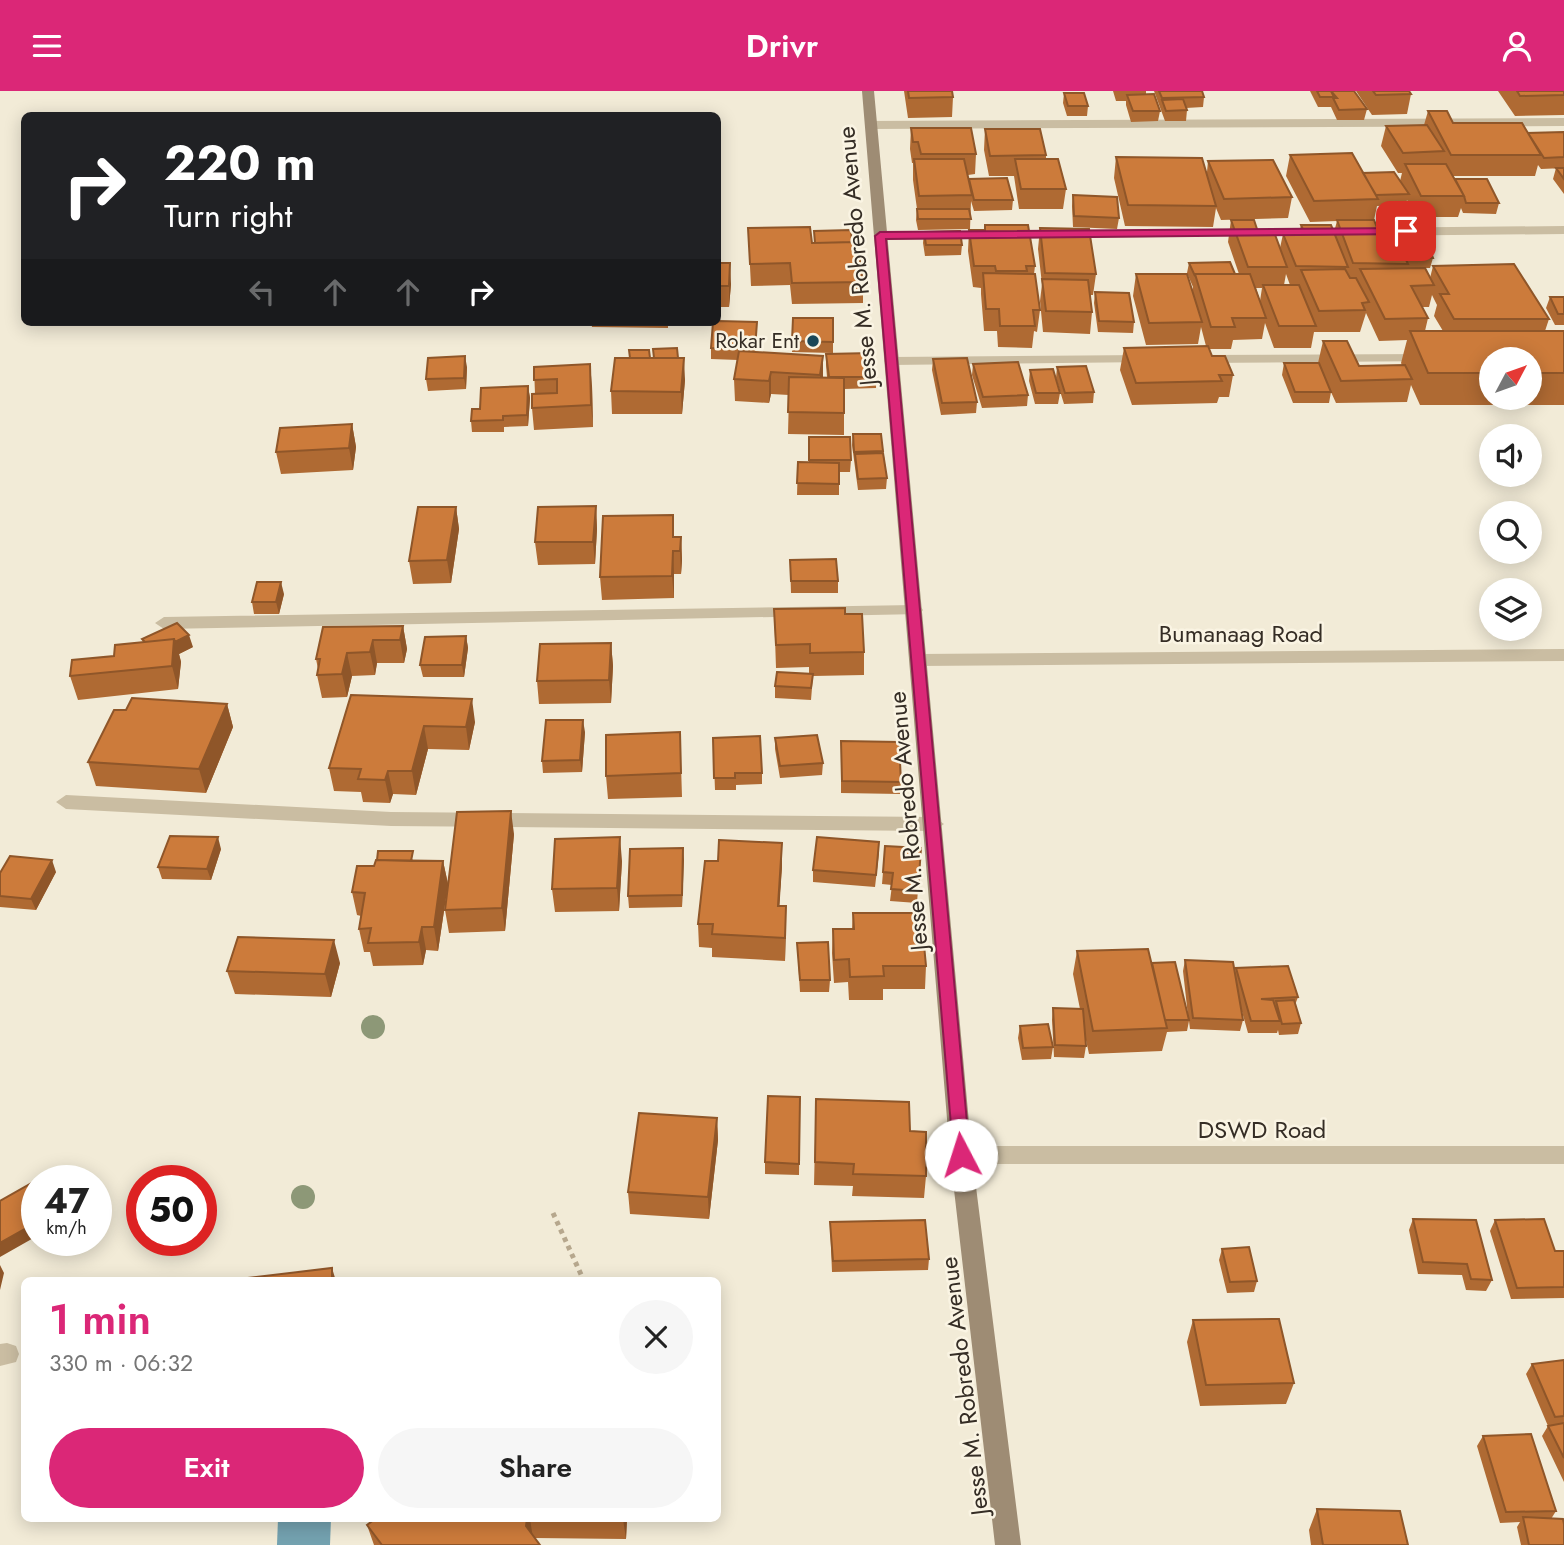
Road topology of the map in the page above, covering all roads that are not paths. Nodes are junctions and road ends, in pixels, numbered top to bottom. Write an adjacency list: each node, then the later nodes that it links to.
1 (868, 91): 3 (main road, Jesse M. Robredo Avenue)
2 (1564, 122): 3 (street)
3 (871, 125): 5 (main road, Jesse M. Robredo Avenue)
4 (1564, 230): 5 (street)
5 (880, 236): 9 (main road, Jesse M. Robredo Avenue)
6 (1442, 358): 8 (street)
7 (1156, 359): 9 (street)
8 (1184, 359)
9 (891, 361): 10 (main road, Jesse M. Robredo Avenue)
10 (914, 610): 11 (street); 13 (main road, Jesse M. Robredo Avenue)
11 (164, 623)
12 (1564, 655): 13 (street, Bumanaag Road)
13 (919, 660): 15 (main road, Jesse M. Robredo Avenue)
14 (66, 802): 15 (street)
15 (934, 824): 16 (main road, Jesse M. Robredo Avenue)
16 (961, 1155): 17 (street, DSWD Road); 18 (main road, Jesse M. Robredo Avenue)
17 (1564, 1155)
18 (1008, 1545)

